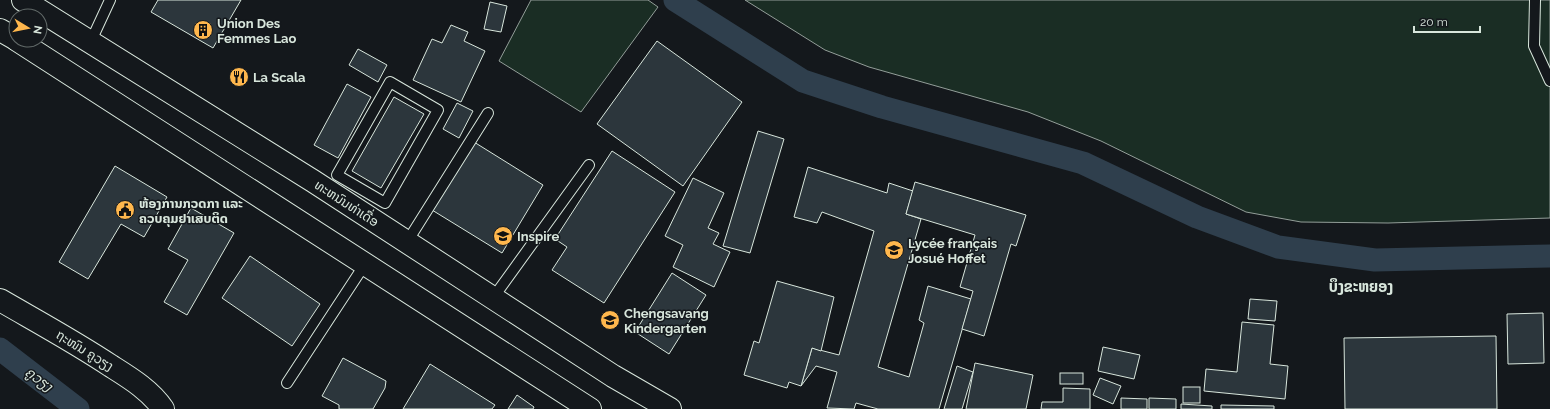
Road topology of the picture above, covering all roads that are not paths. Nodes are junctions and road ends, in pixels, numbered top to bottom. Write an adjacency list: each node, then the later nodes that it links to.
1 (23, 0): 4 (main road, ທະຫນົນທ່າເດື່ອ)
2 (110, 0): 4 (lane)
3 (1535, 0): 6 (lane)
4 (90, 41): 10 (main road, ທະຫນົນທ່າເດື່ອ)
5 (29, 48): 14 (main road)
6 (1550, 81)
7 (488, 113): 13 (lane)
8 (589, 165): 15 (lane)
9 (337, 175): 10 (lane); 11 (lane); 11 (lane)
10 (313, 181): 12 (main road, ທະຫນົນທ່າເດື່ອ)
11 (385, 203): 12 (lane)
12 (385, 228): 13 (main road, ທະຫນົນທ່າເດື່ອ)
13 (407, 242): 15 (main road, ທະຫນົນທ່າເດື່ອ)
14 (365, 264): 17 (lane); 19 (main road)
15 (493, 298): 20 (main road, ທະຫນົນທ່າເດື່ອ)
16 (0, 300): 18 (main road, ຖະໜົນ ຄູວຽງ)
17 (287, 383)
18 (163, 409)
19 (590, 409)
20 (670, 409)

